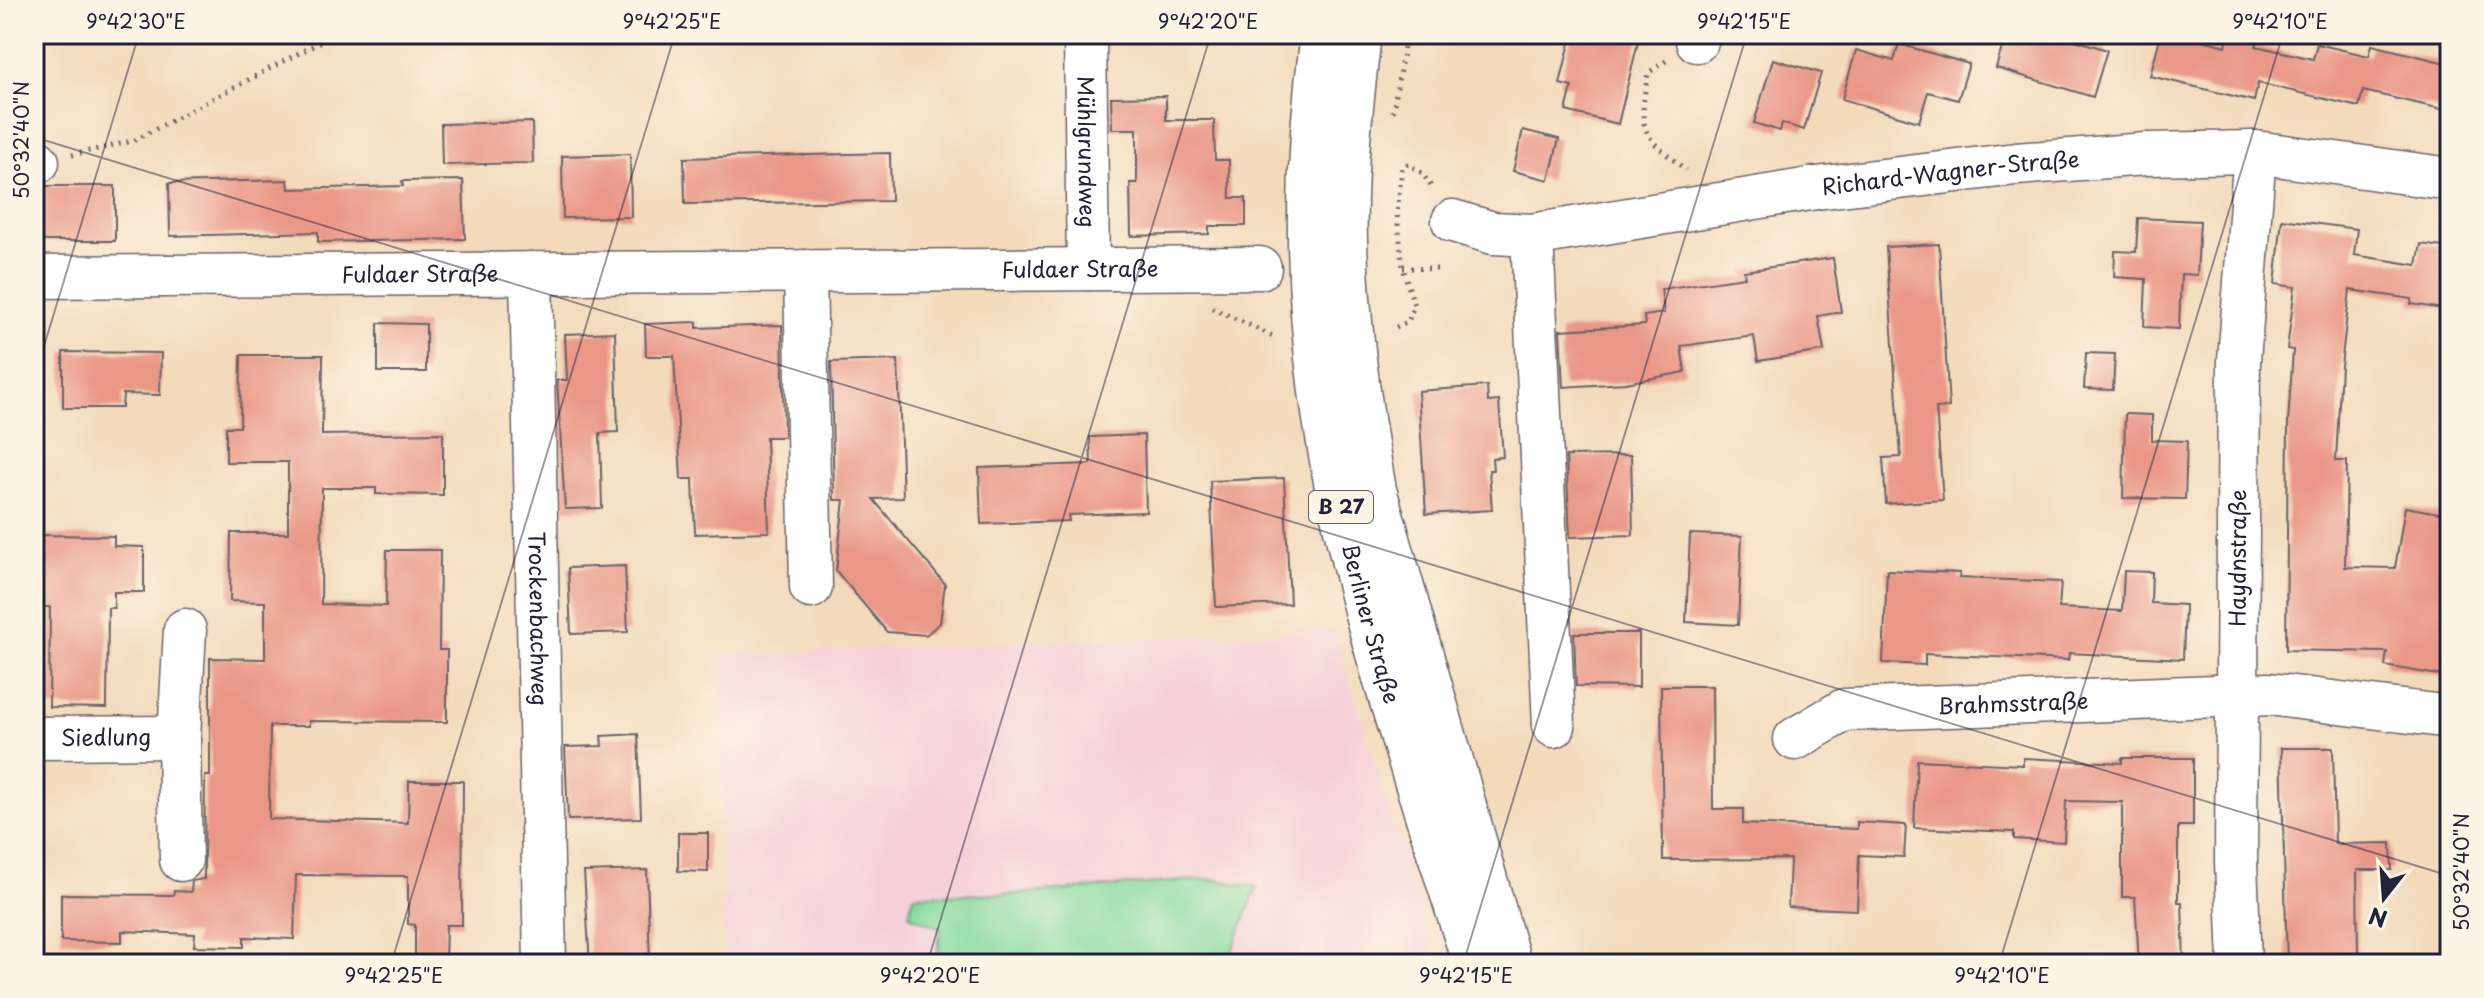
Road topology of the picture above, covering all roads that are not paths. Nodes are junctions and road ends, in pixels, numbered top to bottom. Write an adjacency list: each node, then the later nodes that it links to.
1 (1085, 34): 9 (street, Mühlgrundweg)
2 (1323, 34): 23 (highway, Berliner Straße / B 27)
3 (1359, 34): 24 (highway, Berliner Straße / B 27)
4 (2255, 152): 5 (street, Richard-Wagner-Straße); 7 (street, Richard-Wagner-Straße); 15 (street, Haydnstraße)
5 (2450, 179)
6 (1453, 221): 7 (street, Richard-Wagner-Straße)
7 (1532, 235): 17 (street)
8 (1260, 268): 9 (street, Fuldaer Straße)
9 (1088, 269): 10 (street, Fuldaer Straße)
10 (805, 271): 11 (street, Fuldaer Straße); 13 (street)
11 (531, 273): 12 (street, Fuldaer Straße); 22 (street, Trockenbachweg)
12 (34, 277)
13 (811, 587)
14 (185, 630): 18 (street, Siedlung)
15 (2238, 696): 16 (street, Brahmsstraße); 20 (street, Brahmsstraße); 25 (street, Haydnstraße)
16 (2450, 717)
17 (1554, 726)
18 (179, 737): 19 (street, Siedlung); 21 (street, Siedlung)
19 (34, 738)
20 (1795, 739)
21 (181, 860)
22 (545, 964)
23 (1475, 964)
24 (1509, 964)
25 (2240, 964)

